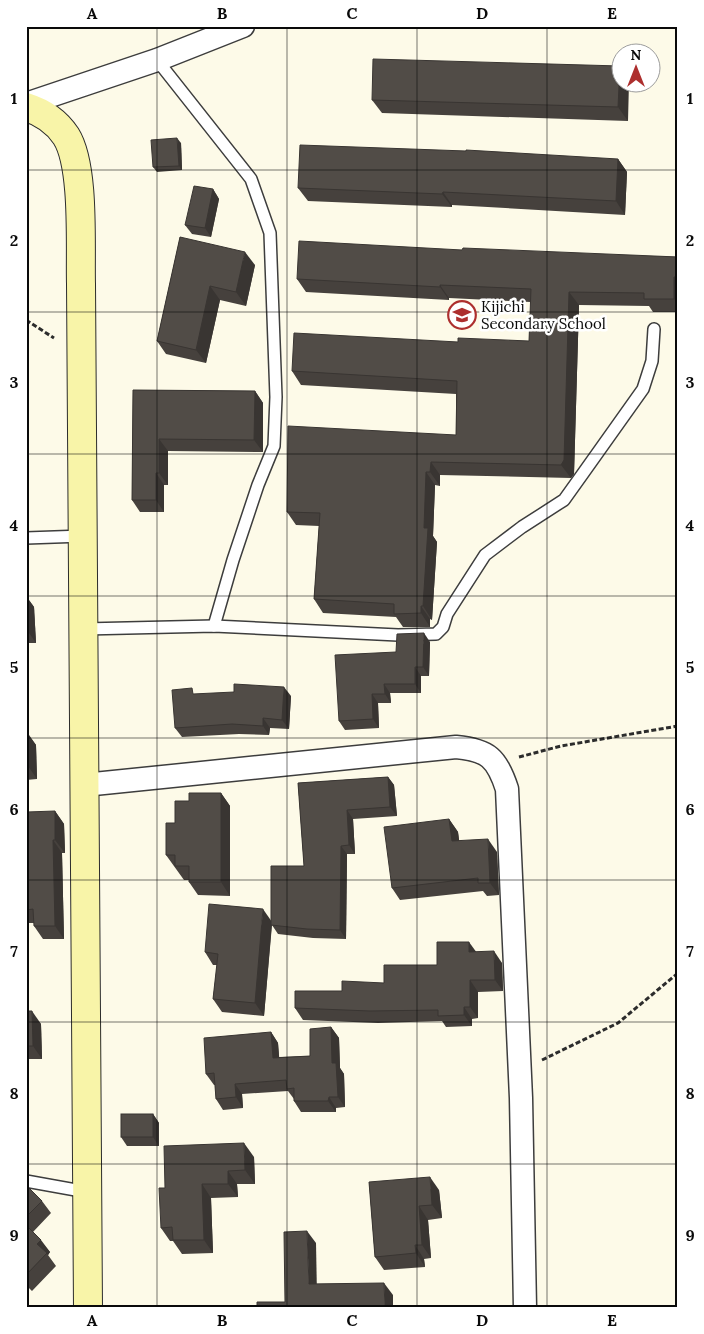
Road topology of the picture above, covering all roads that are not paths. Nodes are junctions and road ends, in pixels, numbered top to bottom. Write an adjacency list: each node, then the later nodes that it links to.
1 (243, 26): 2 (street)
2 (157, 60): 3 (street); 7 (lane)
3 (26, 105): 5 (street)
4 (654, 329): 7 (lane)
5 (83, 536): 6 (lane); 8 (street)
6 (26, 538)
7 (214, 626): 8 (lane)
8 (84, 629): 9 (street)
9 (84, 785): 11 (street); 13 (street)
10 (26, 1181): 11 (lane)
11 (87, 1192): 12 (street)
12 (88, 1308)
13 (525, 1308)

